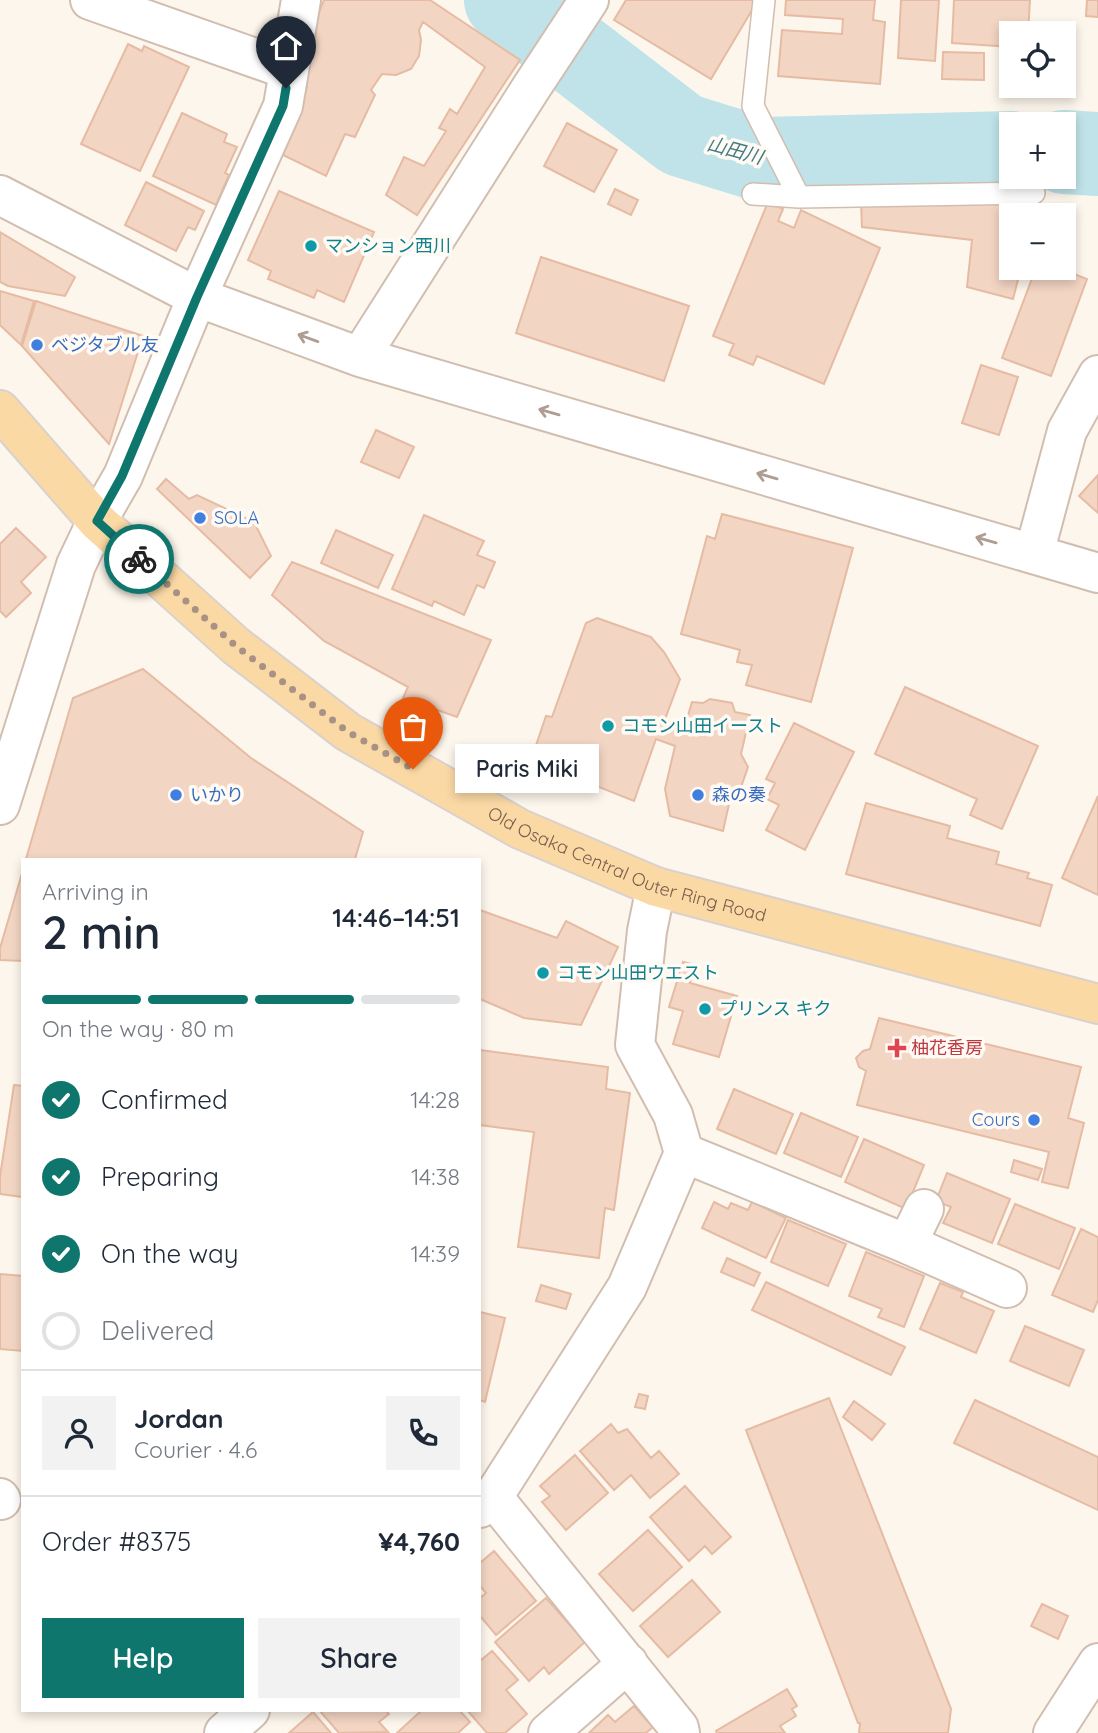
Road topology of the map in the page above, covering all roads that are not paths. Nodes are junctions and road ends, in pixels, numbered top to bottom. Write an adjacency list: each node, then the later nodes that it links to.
1 (90, 0): 5 (street)
2 (301, 0): 5 (street)
3 (589, 0): 11 (street)
4 (764, 0): 9 (lane)
5 (289, 69): 10 (street)
6 (1034, 193): 9 (lane)
7 (753, 194): 9 (lane)
8 (0, 195): 10 (street)
9 (799, 197)
10 (197, 297): 11 (street, one-way to 10); 14 (street)
11 (360, 357): 15 (street, one-way to 11)
12 (1098, 374): 15 (street)
13 (0, 410): 14 (main road, Old Osaka Central Outer Ring Road)
14 (97, 521): 17 (street); 18 (main road, Old Osaka Central Outer Ring Road)
15 (1034, 554): 16 (street)
16 (1098, 573)
17 (0, 805)
18 (656, 887): 19 (main road, Old Osaka Central Outer Ring Road); 20 (street)
19 (1098, 1003)
20 (684, 1153): 22 (street); 24 (street)
21 (924, 1209): 22 (street)
22 (907, 1244): 23 (street)
23 (1007, 1288)
24 (486, 1503): 25 (street)
25 (628, 1663): 29 (street); 30 (street)
26 (1098, 1663): 31 (street)
27 (248, 1712): 28 (street)
28 (224, 1733)
29 (548, 1733)
30 (680, 1733)
31 (1053, 1733)

